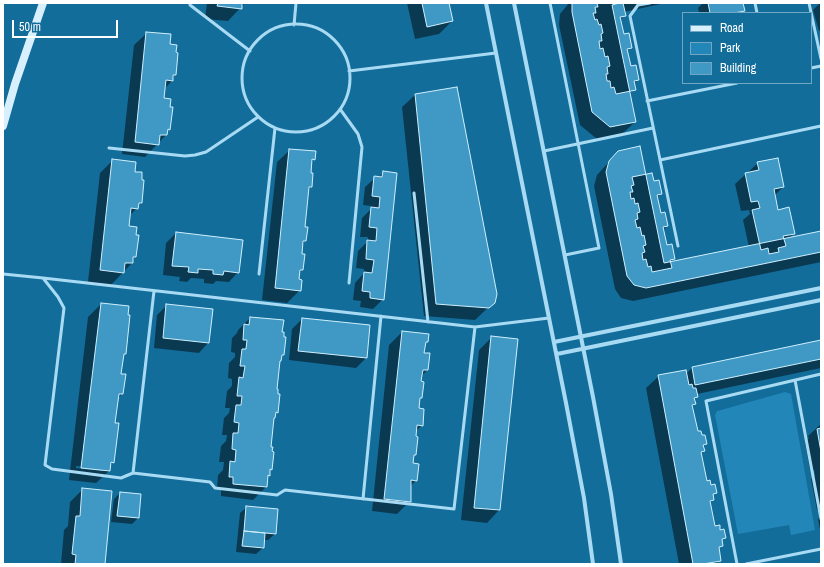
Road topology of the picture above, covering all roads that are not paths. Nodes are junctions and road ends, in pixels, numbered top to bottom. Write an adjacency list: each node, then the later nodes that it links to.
1 (43, 3): 18 (main road)
2 (190, 3): 10 (lane)
3 (296, 3): 9 (lane)
4 (486, 3): 11 (street)
5 (514, 3): 24 (street)
6 (550, 3): 22 (lane)
7 (650, 3): 15 (lane)
8 (812, 17): 12 (lane)
9 (294, 25): 10 (lane); 13 (lane)
10 (250, 51): 17 (lane)
11 (496, 53): 13 (lane); 37 (street)
12 (821, 59)
13 (349, 71): 16 (lane)
14 (732, 84): 15 (lane)
15 (647, 101): 21 (lane)
16 (340, 109): 20 (lane); 32 (lane)
17 (258, 117): 20 (lane); 23 (lane)
18 (3, 126)
19 (821, 126): 25 (lane)
20 (275, 128): 30 (lane)
21 (653, 128): 22 (lane); 25 (lane)
22 (578, 144): 24 (lane); 28 (lane)
23 (109, 148)
24 (544, 151): 28 (street)
25 (660, 160): 27 (lane)
26 (414, 193): 38 (lane)
27 (678, 246)
28 (565, 255): 40 (street)
29 (3, 274): 31 (lane)
30 (259, 274)
31 (43, 278): 34 (lane); 46 (lane)
32 (349, 283)
33 (821, 288): 40 (street)
34 (154, 291): 36 (lane); 46 (lane)
35 (821, 300): 42 (street)
36 (381, 316): 38 (lane); 47 (lane)
37 (549, 318): 39 (lane); 41 (street)
38 (428, 322): 39 (lane)
39 (475, 327): 47 (lane)
40 (581, 337): 41 (street); 42 (street)
41 (554, 342): 43 (street)
42 (584, 348): 43 (street); 51 (street)
43 (556, 354): 50 (street)
44 (821, 374): 45 (lane)
45 (795, 380): 48 (lane); 52 (lane)
46 (133, 473): 47 (lane)
47 (363, 499)
48 (821, 519)
49 (821, 550): 53 (lane)
50 (594, 564)
51 (621, 564)
52 (737, 564)
53 (746, 564)

